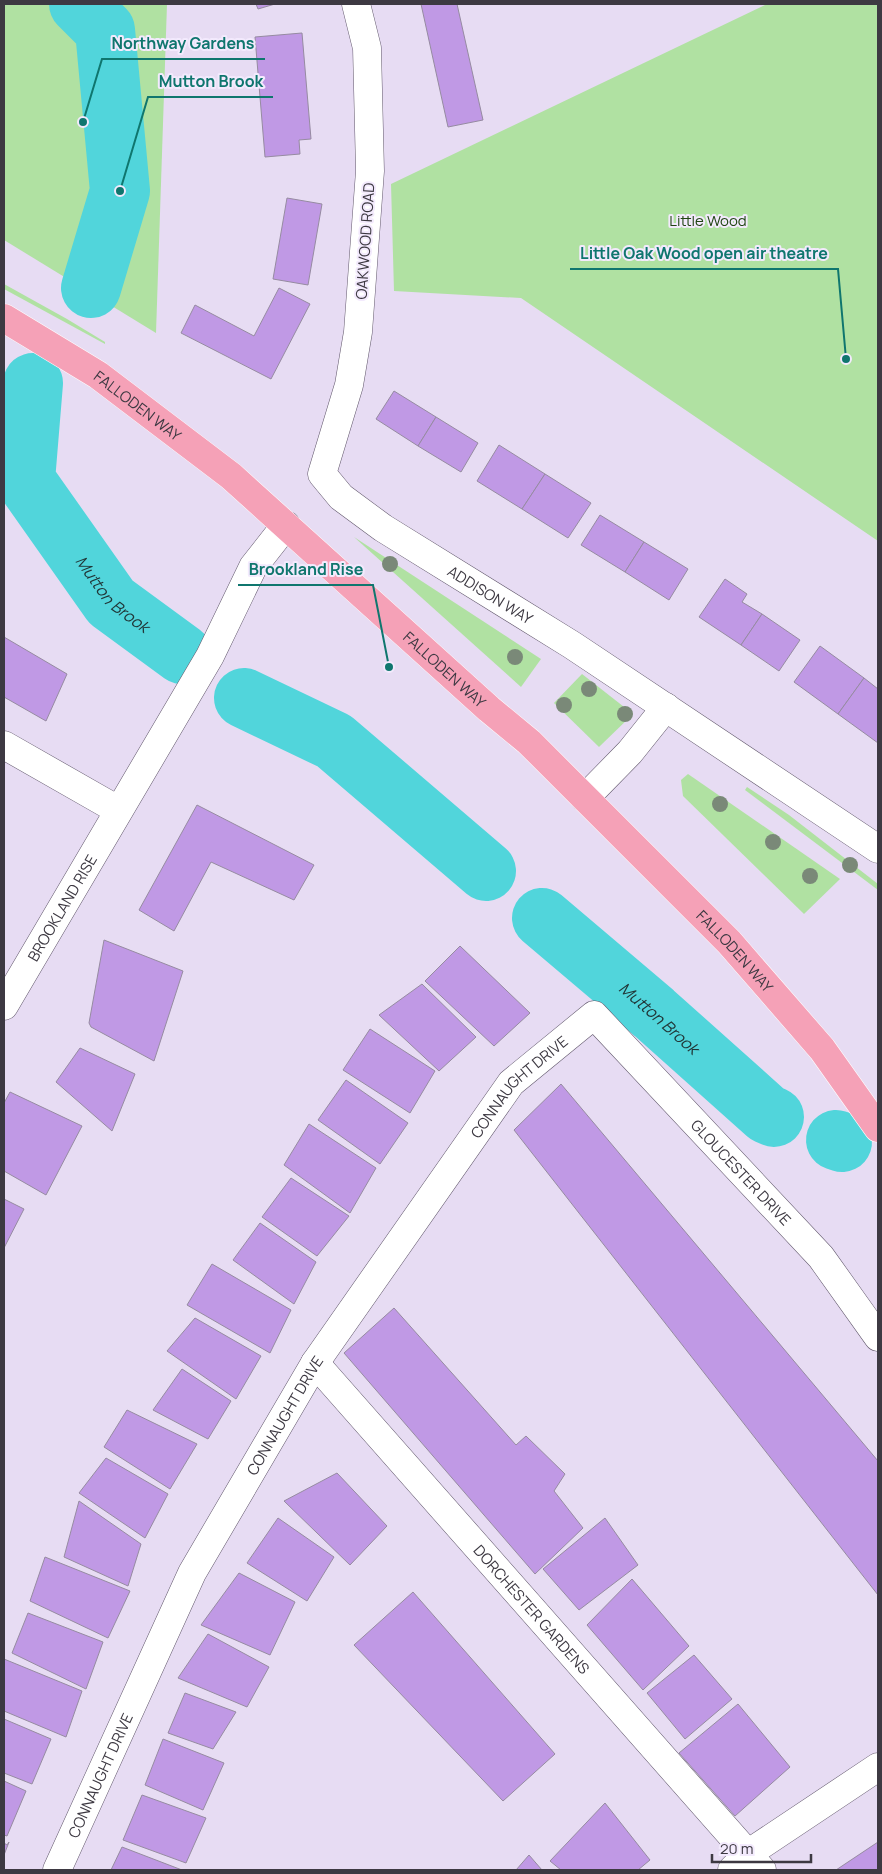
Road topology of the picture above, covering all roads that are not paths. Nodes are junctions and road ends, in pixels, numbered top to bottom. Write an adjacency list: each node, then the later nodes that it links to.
1 (356, 4): 3 (street, OAKWOOD ROAD)
2 (4, 318): 4 (highway, FALLODEN WAY)
3 (322, 474): 5 (street, ADDISON WAY)
4 (286, 524): 7 (highway, FALLODEN WAY); 8 (street, BROOKLAND RISE)
5 (666, 707): 7 (street); 9 (street, ADDISON WAY)
6 (4, 746): 8 (street)
7 (585, 798): 12 (highway, FALLODEN WAY)
8 (118, 810): 10 (street, BROOKLAND RISE)
9 (878, 849)
10 (5, 1002)
11 (594, 1015): 15 (street, GLOUCESTER DRIVE); 16 (street, CONNAUGHT DRIVE)
12 (822, 1049): 13 (highway, FALLODEN WAY); 14 (highway, FALLODEN WAY)
13 (878, 1128)
14 (878, 1148)
15 (878, 1337)
16 (314, 1362): 18 (street, DORCHESTER GARDENS); 19 (street, CONNAUGHT DRIVE)
17 (878, 1768): 18 (street)
18 (748, 1865)
19 (57, 1870)

